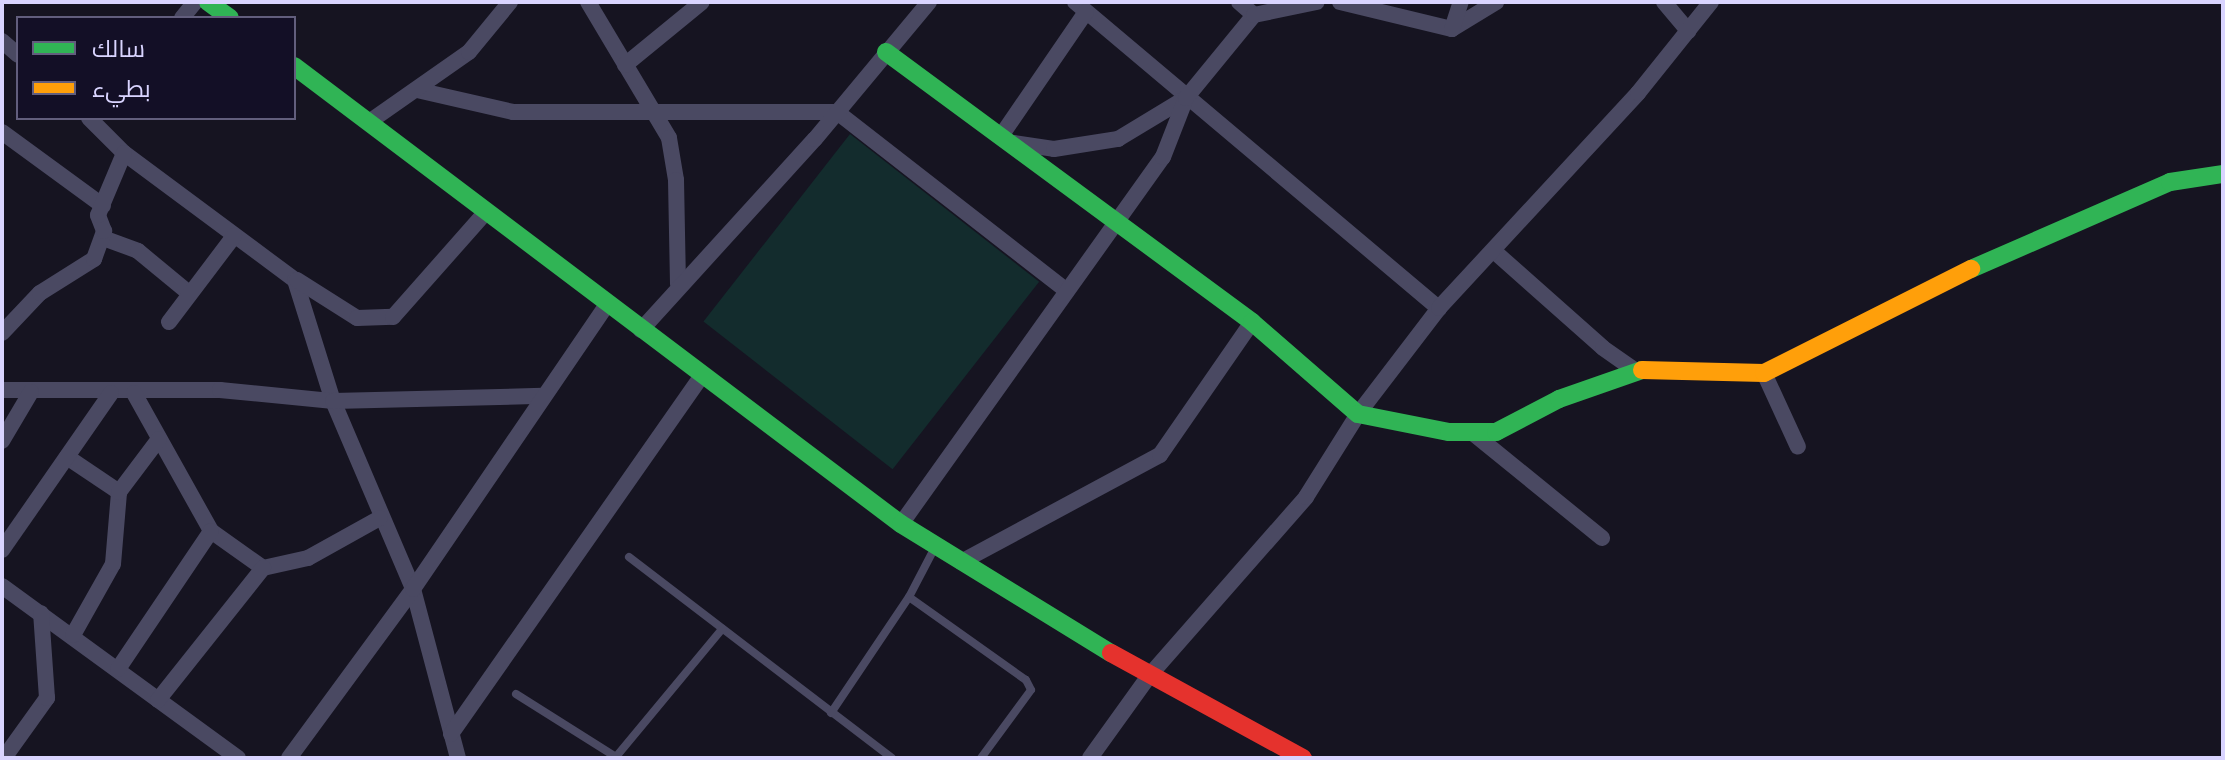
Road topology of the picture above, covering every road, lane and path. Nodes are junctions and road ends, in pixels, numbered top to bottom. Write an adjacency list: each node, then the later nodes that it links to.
1 (208, 2): 15 (main road)
2 (510, 2): 21 (street)
3 (588, 2): 19 (street)
4 (702, 2): 19 (street)
5 (929, 2): 18 (street)
6 (1239, 2): 14 (street)
7 (1317, 2): 14 (street)
8 (1340, 2): 16 (street)
9 (1461, 2): 16 (street)
10 (1496, 2): 16 (street)
11 (1664, 2): 17 (street)
12 (1711, 2): 17 (street)
13 (1080, 7): 22 (street); 28 (street)
14 (1254, 15): 22 (street)
15 (227, 16)
16 (1452, 29)
17 (1688, 31): 36 (street)
18 (886, 52): 24 (street); 28 (main road)
19 (625, 65): 23 (street)
20 (296, 67): 26 (main road)
21 (417, 90): 23 (street); 26 (street)
22 (1186, 98): 28 (street); 33 (street); 42 (street)
23 (657, 111): 24 (street); 38 (street)
24 (837, 112): 38 (street); 39 (street)
25 (97, 120): 29 (street)
26 (369, 122): 32 (main road)
27 (2, 132): 31 (street)
28 (1005, 139): 33 (main road)
29 (124, 153): 31 (street); 34 (street)
30 (2223, 174): 48 (main road)
31 (103, 206): 35 (street)
32 (485, 213): 37 (street); 41 (main road)
33 (1117, 220): 39 (street); 44 (main road)
34 (234, 236): 37 (street); 40 (street)
35 (103, 238): 40 (street); 46 (street)
36 (1495, 252): 42 (street); 47 (street)
37 (295, 280): 55 (street)
38 (678, 284): 45 (street)
39 (1067, 291): 64 (street)
40 (190, 294): 43 (street)
41 (607, 305): 45 (main road); 54 (street)
42 (1439, 308): 56 (street)
43 (169, 322)
44 (1252, 322): 56 (main road); 70 (street)
45 (641, 330): 49 (main road)
46 (2, 333)
47 (1635, 370): 48 (main road); 57 (main road)
48 (1764, 373): 60 (street)
49 (702, 375): 64 (main road); 83 (street)
50 (2, 390): 51 (street)
51 (31, 392): 52 (street); 59 (street)
52 (111, 393): 53 (street); 61 (street)
53 (134, 393): 55 (street); 58 (street)
54 (543, 396): 55 (street); 73 (street)
55 (333, 401): 63 (street)
56 (1358, 414): 57 (main road); 79 (street)
57 (1474, 434): 66 (street)
58 (159, 439): 62 (street); 65 (street)
59 (2, 441)
60 (1798, 447)
61 (67, 457): 62 (street); 68 (street)
62 (119, 492): 77 (street)
63 (380, 518): 71 (street); 73 (street)
64 (901, 524): 67 (main road)
65 (211, 531): 71 (street); 78 (street)
66 (1602, 538)
67 (935, 548): 70 (main road); 74 (lane)
68 (2, 550)
69 (629, 557): 76 (lane)
70 (961, 562): 79 (main road)
71 (263, 568): 81 (street)
72 (2, 586): 75 (street)
73 (413, 589): 83 (street); 87 (street)
74 (909, 597): 82 (lane); 90 (lane)
75 (41, 613): 77 (street); 85 (street)
76 (722, 629): 82 (lane); 84 (lane)
77 (73, 635): 78 (street)
78 (118, 669): 81 (street)
79 (1149, 676): 91 (street); 92 (main road)
80 (516, 694): 84 (lane)
81 (158, 700): 86 (street)
82 (831, 713): 89 (lane)
83 (451, 734): 88 (street)
84 (615, 757)
85 (4, 758)
86 (238, 758)
87 (289, 758)
88 (458, 758)
89 (892, 758)
90 (981, 758)
91 (1090, 758)
92 (1303, 758)

